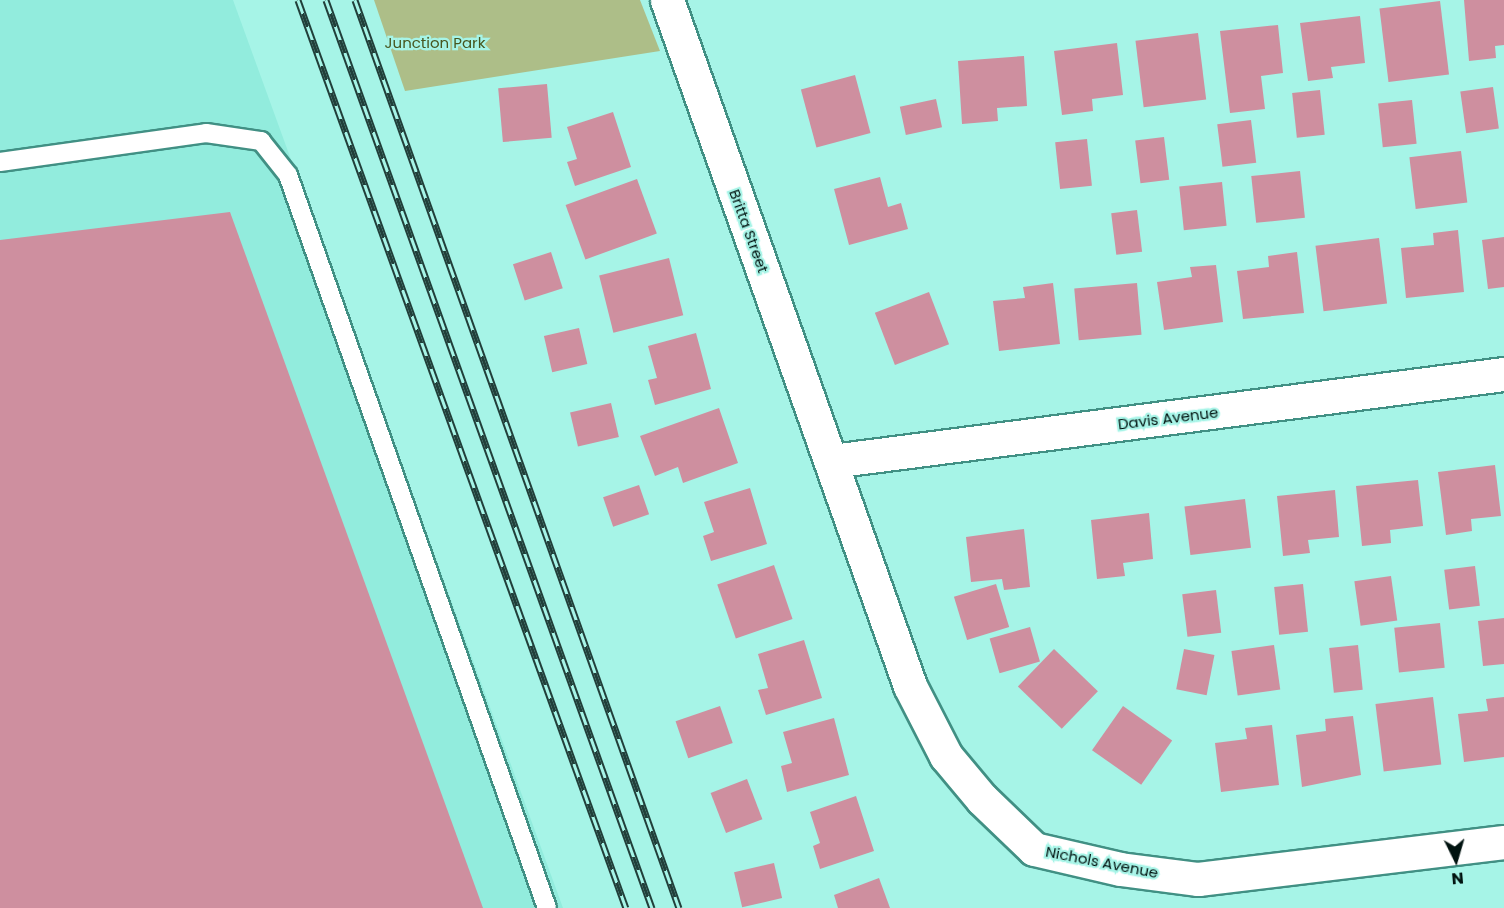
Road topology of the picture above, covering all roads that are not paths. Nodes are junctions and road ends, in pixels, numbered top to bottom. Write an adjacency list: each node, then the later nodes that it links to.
1 (667, 0): 4 (street, Britta Street)
2 (0, 162): 6 (lane)
3 (1504, 374): 4 (street, Davis Avenue)
4 (831, 461): 5 (street, Nichols Avenue)
5 (1504, 842)
6 (547, 908)

